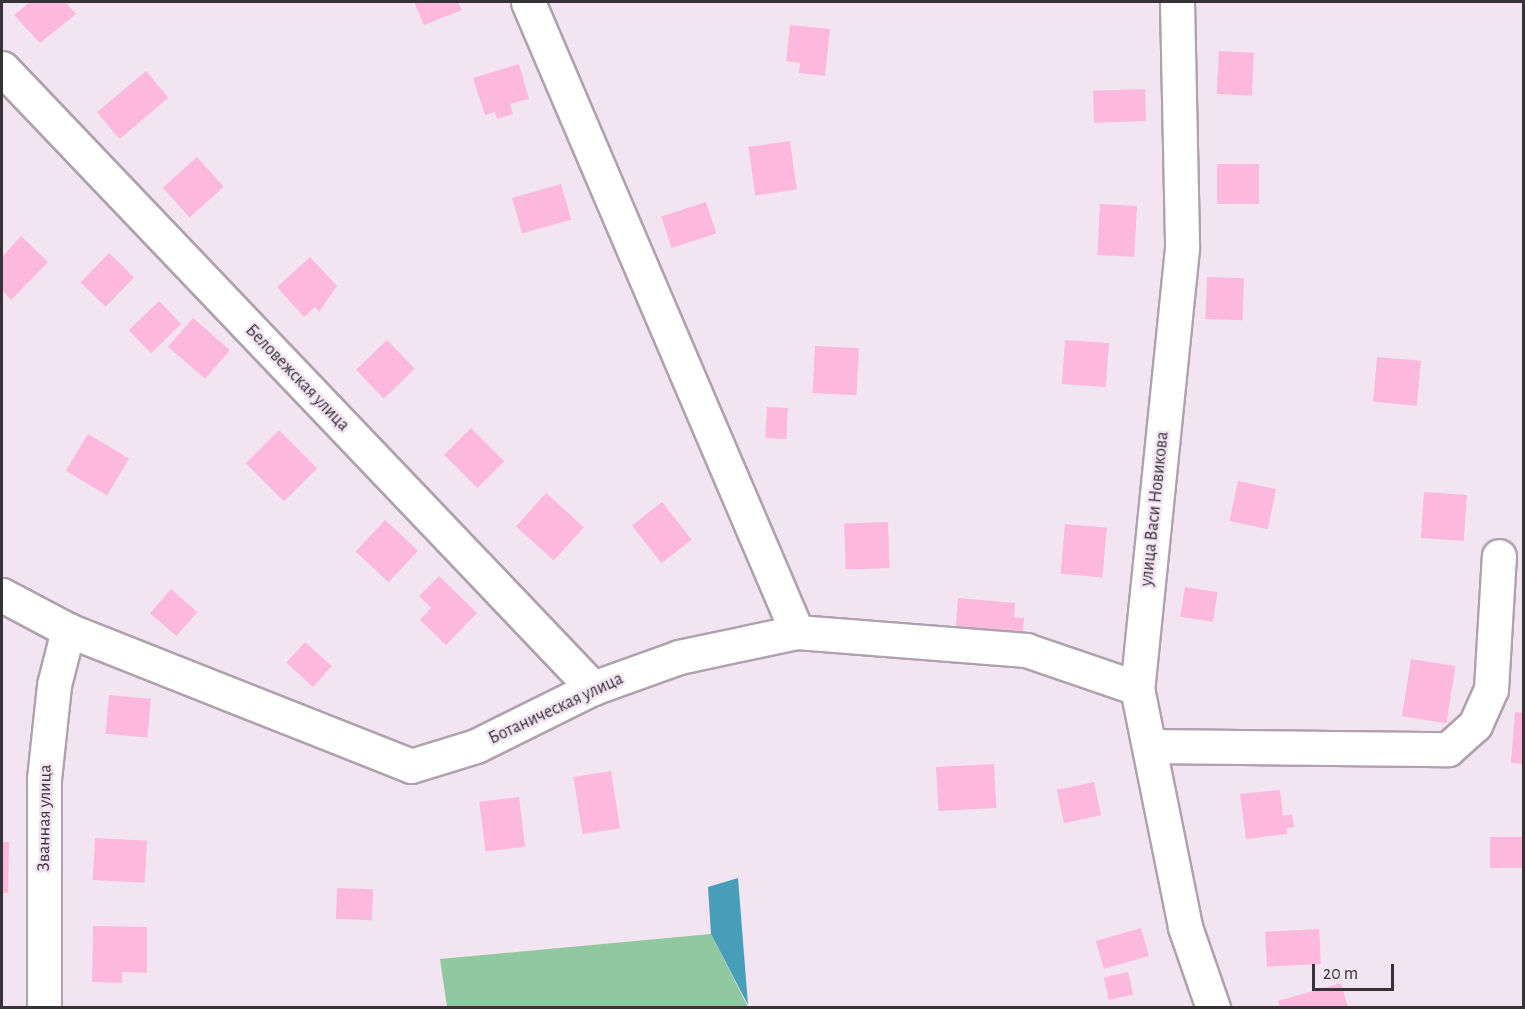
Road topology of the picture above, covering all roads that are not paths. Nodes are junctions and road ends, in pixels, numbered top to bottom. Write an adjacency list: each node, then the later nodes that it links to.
1 (528, 2): 7 (street)
2 (1177, 2): 9 (street, улица Васи Новикова)
3 (2, 68): 8 (street, Беловежская улица)
4 (1499, 556): 10 (street)
5 (2, 595): 6 (street, Ботаническая улица)
6 (68, 630): 8 (street, Ботаническая улица); 11 (street, Званная улица)
7 (797, 632): 8 (street, Ботаническая улица); 9 (street, Ботаническая улица)
8 (593, 688)
9 (1137, 688): 10 (street, улица Васи Новикова)
10 (1149, 746): 12 (street, улица Васи Новикова)
11 (44, 1008)
12 (1213, 1008)

